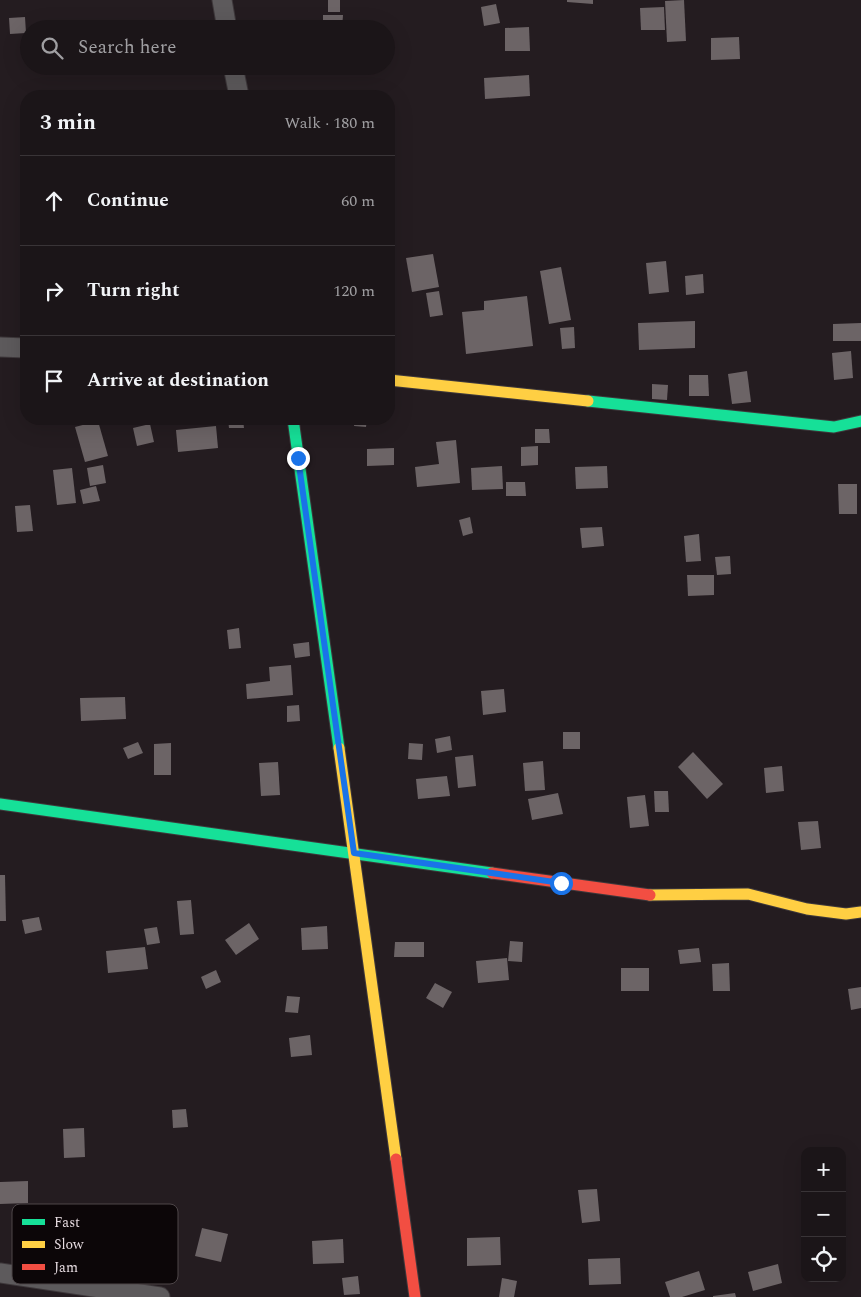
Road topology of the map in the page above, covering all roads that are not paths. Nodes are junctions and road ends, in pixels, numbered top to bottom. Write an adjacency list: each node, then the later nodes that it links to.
1 (222, 0): 2 (street)
2 (225, 20)
3 (234, 75): 4 (street)
4 (237, 90)
5 (0, 347): 6 (street)
6 (20, 348)
7 (395, 381): 8 (street)
8 (861, 421)
9 (294, 425): 11 (street)
10 (0, 804): 11 (street)
11 (354, 853): 12 (street); 15 (street)
12 (861, 912)
13 (73, 1284): 14 (street)
14 (160, 1297)
15 (415, 1297)

